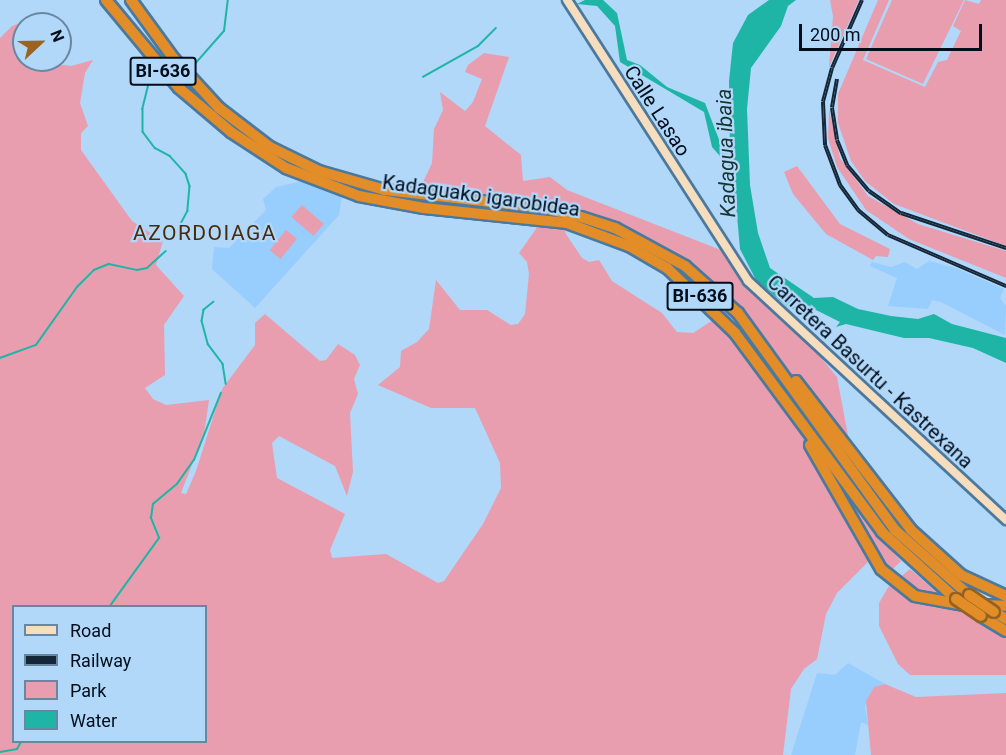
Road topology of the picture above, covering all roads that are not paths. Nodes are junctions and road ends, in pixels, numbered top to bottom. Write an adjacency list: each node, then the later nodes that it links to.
1 (106, 0): 4 (highway, Kadaguako igarobidea / BI-636)
2 (567, 0): 5 (street, Calle Lasao)
3 (134, 3): 4 (highway, Kadaguako igarobidea / BI-636)
4 (216, 113): 6 (highway, Kadaguako igarobidea / BI-636); 7 (highway, Kadaguako igarobidea / BI-636)
5 (722, 238): 8 (street, Carretera Basurtu - Kastrexana)
6 (738, 313): 9 (highway, Kadaguako igarobidea / BI-636); 11 (highway)
7 (796, 416): 9 (highway, Kadaguako igarobidea / BI-636); 12 (highway)
8 (1006, 520)
9 (905, 548): 10 (highway, Kadaguako igarobidea / BI-636)
10 (923, 566): 13 (highway, Kadaguako igarobidea / BI-636, bridge); 14 (highway, Kadaguako igarobidea / BI-636, bridge)
11 (1006, 596)
12 (1006, 606)
13 (1006, 619)
14 (1006, 631)

